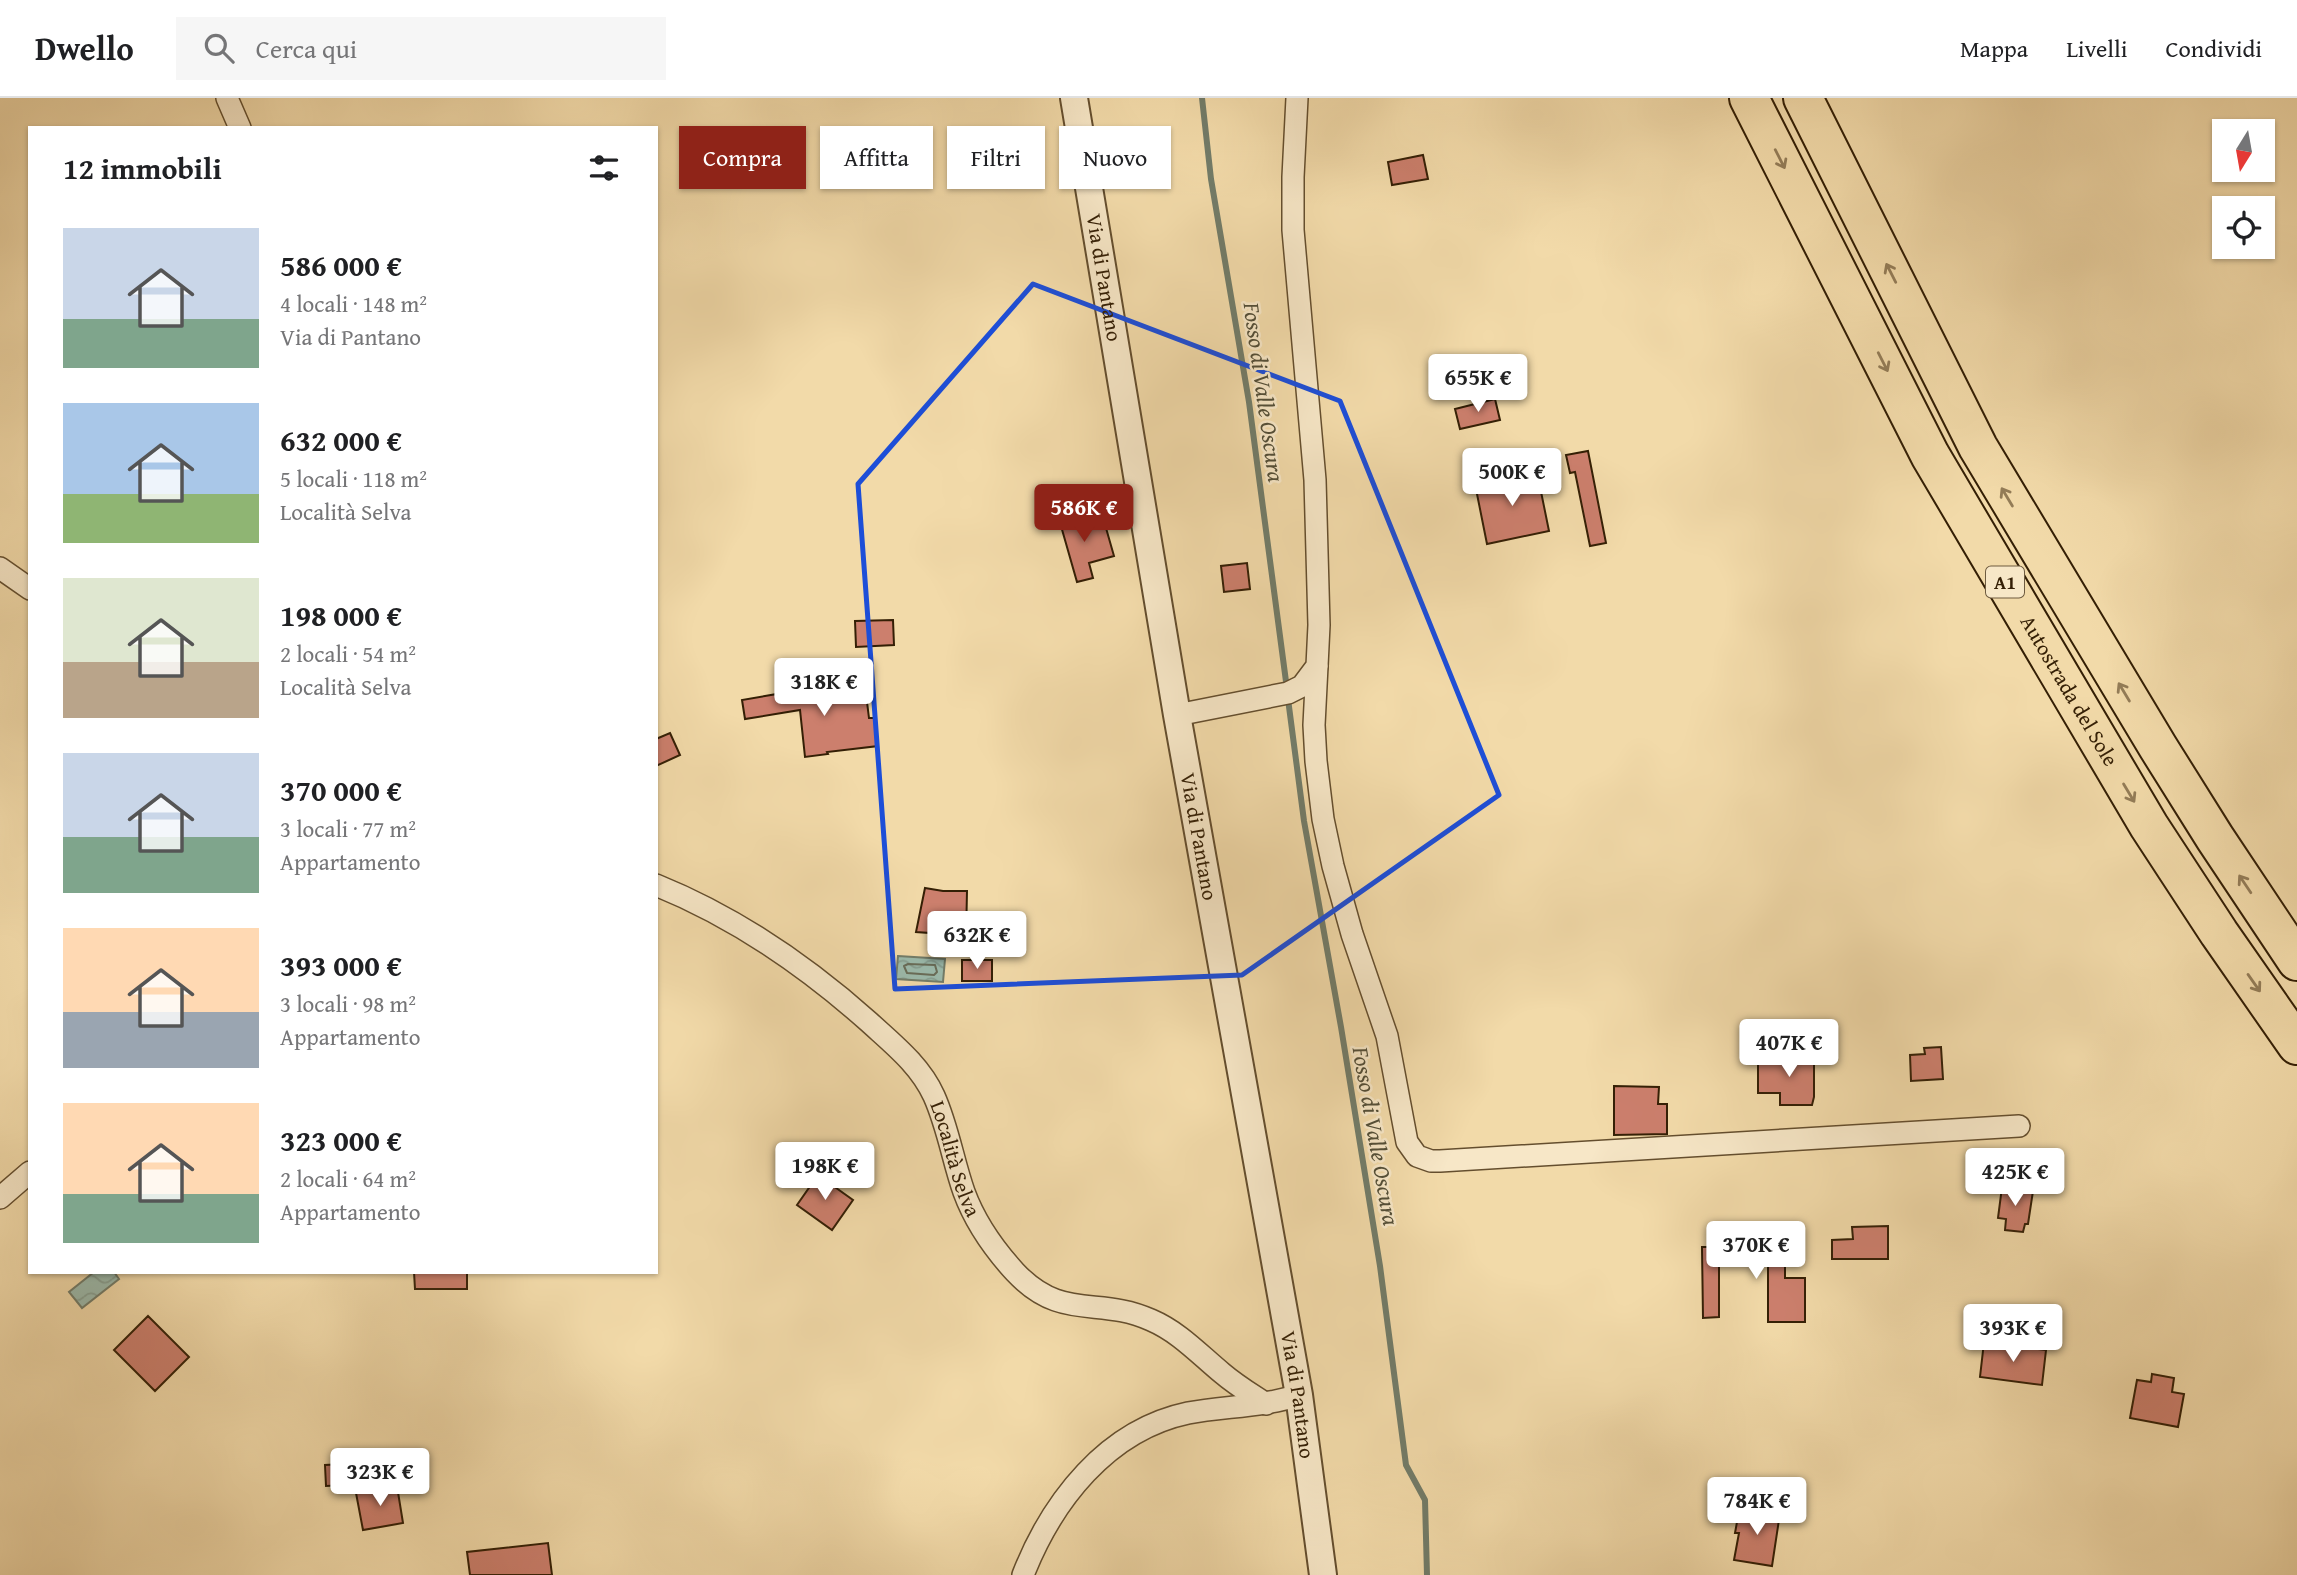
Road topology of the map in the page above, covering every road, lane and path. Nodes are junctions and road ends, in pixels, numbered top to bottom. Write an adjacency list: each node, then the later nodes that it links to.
1 (227, 98): 6 (street)
2 (1074, 98): 10 (street, Via di Pantano)
3 (1297, 98): 9 (street)
4 (1749, 98): 13 (highway, Autostrada del Sole / A1, one-way to 13)
5 (1803, 98): 12 (highway, A1, one-way to 5)
6 (239, 126)
7 (0, 568): 8 (street)
8 (28, 588)
9 (1317, 666): 10 (street); 14 (street)
10 (1177, 715): 17 (street, Via di Pantano)
11 (658, 886): 18 (street, Località Selva)
12 (2297, 961)
13 (2297, 1045)
14 (2019, 1126)
15 (28, 1174): 16 (street)
16 (0, 1198)
17 (1299, 1395): 18 (street); 20 (street, Via di Pantano)
18 (1266, 1404): 19 (street)
19 (1023, 1575)
20 (1323, 1575)

